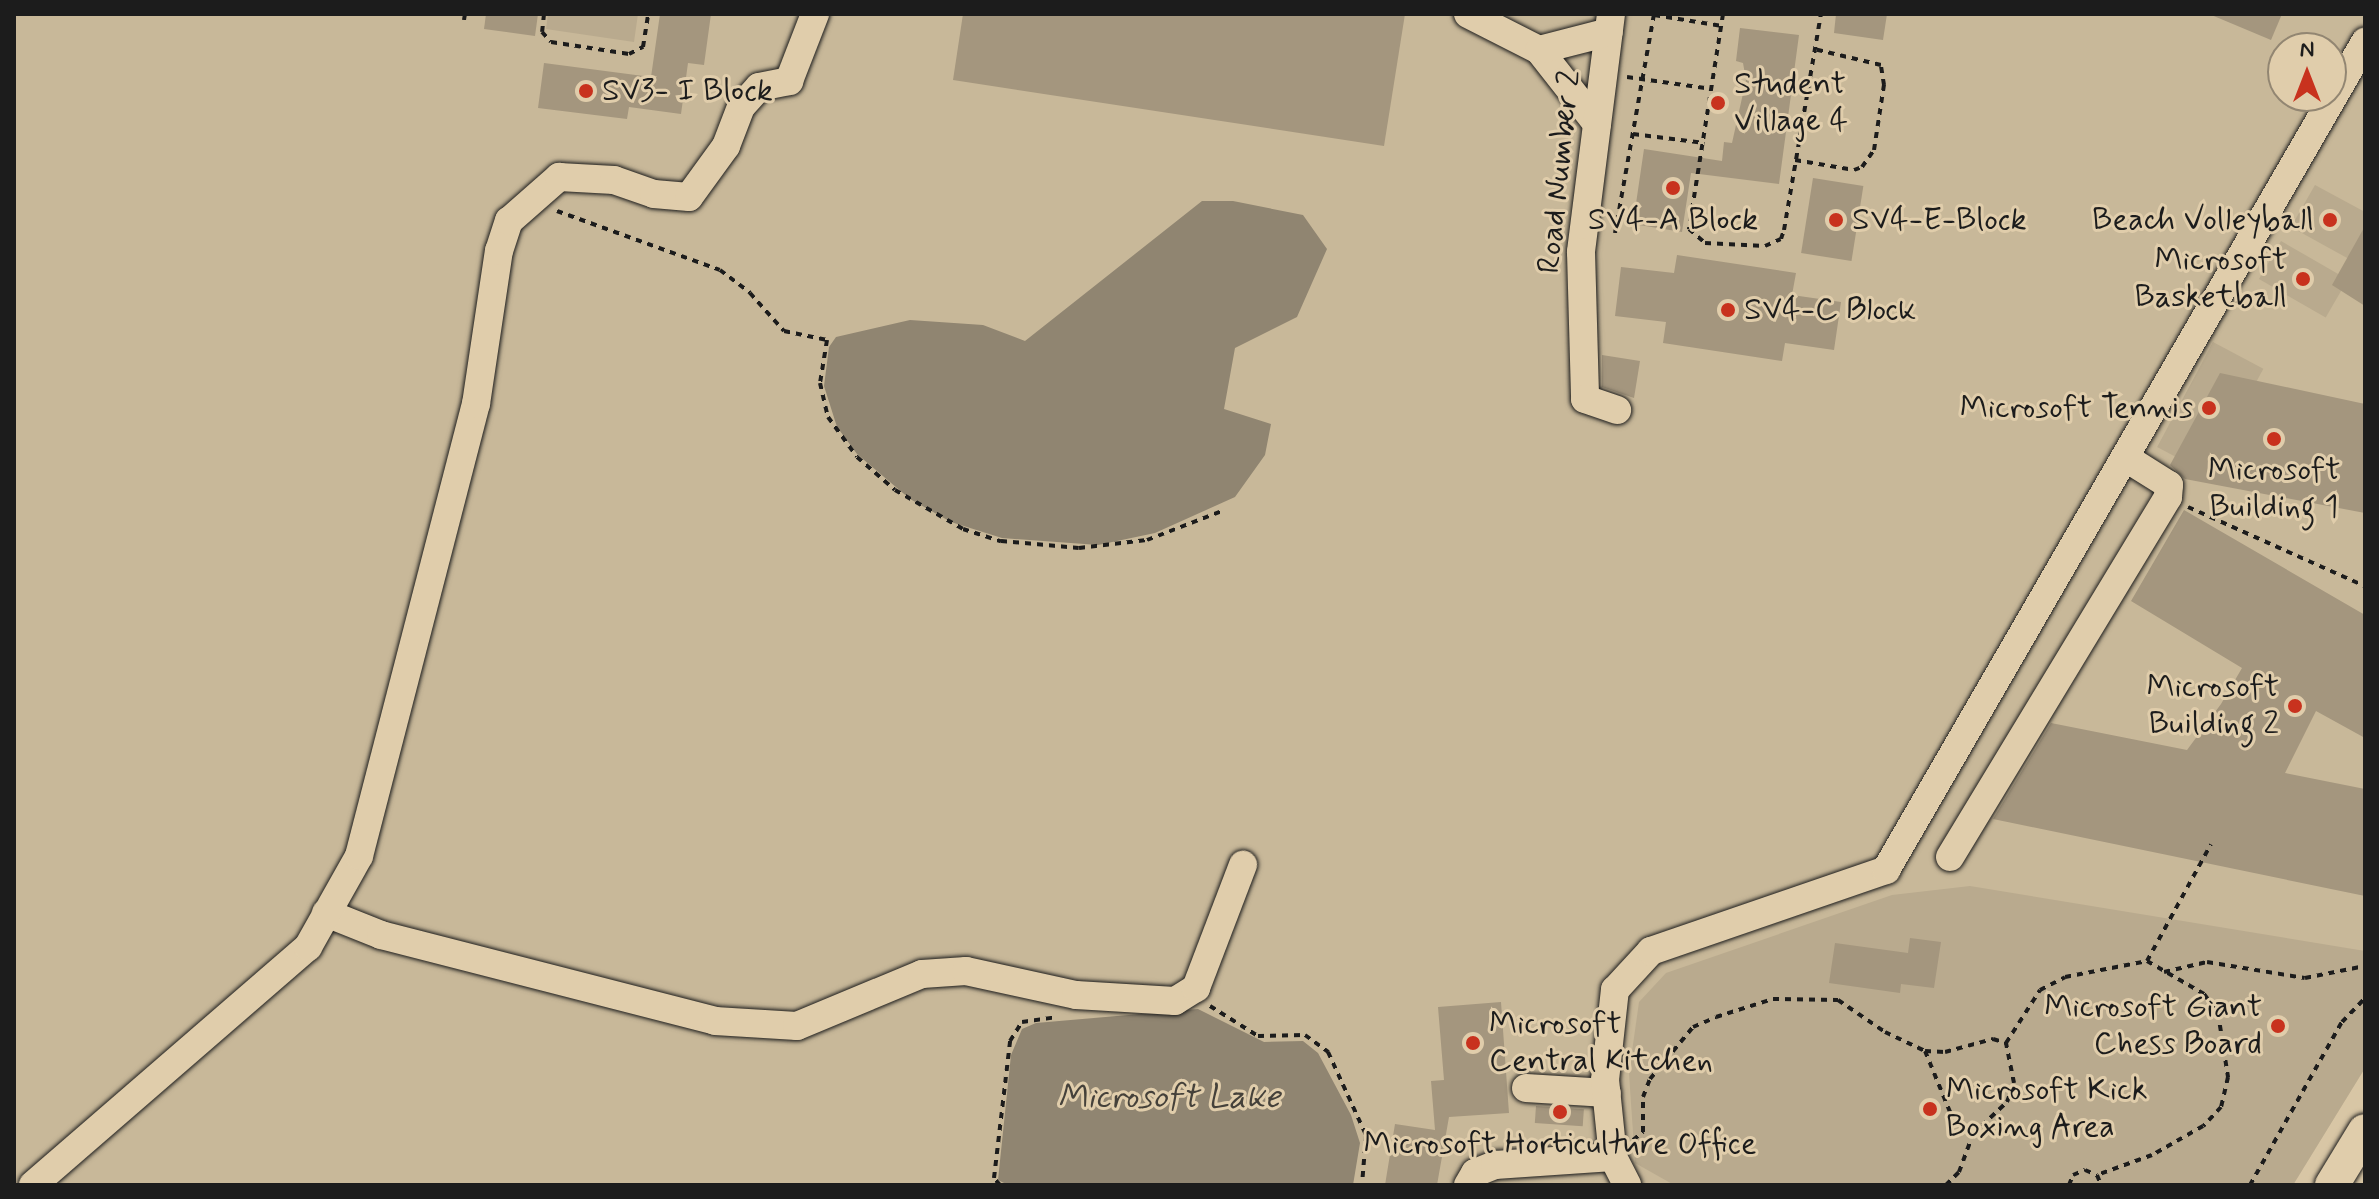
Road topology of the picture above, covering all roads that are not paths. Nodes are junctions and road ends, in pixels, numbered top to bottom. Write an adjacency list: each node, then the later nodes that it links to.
1 (815, 14): 11 (lane)
2 (1468, 14): 5 (lane)
3 (1610, 23): 5 (lane); 6 (lane, Road Number 2)
4 (2365, 42): 8 (lane)
5 (1539, 50): 6 (lane)
6 (1597, 124): 7 (lane, Road Number 2)
7 (1617, 410)
8 (2126, 458): 9 (lane); 13 (lane)
9 (1950, 857)
10 (1243, 865): 11 (lane)
11 (326, 913): 16 (lane)
12 (1526, 1088): 13 (lane)
13 (1607, 1093): 15 (lane)
14 (2365, 1131): 19 (main road)
15 (1613, 1157): 17 (lane); 18 (lane)
16 (33, 1185)
17 (1468, 1185)
18 (1627, 1185)
19 (2332, 1185)

